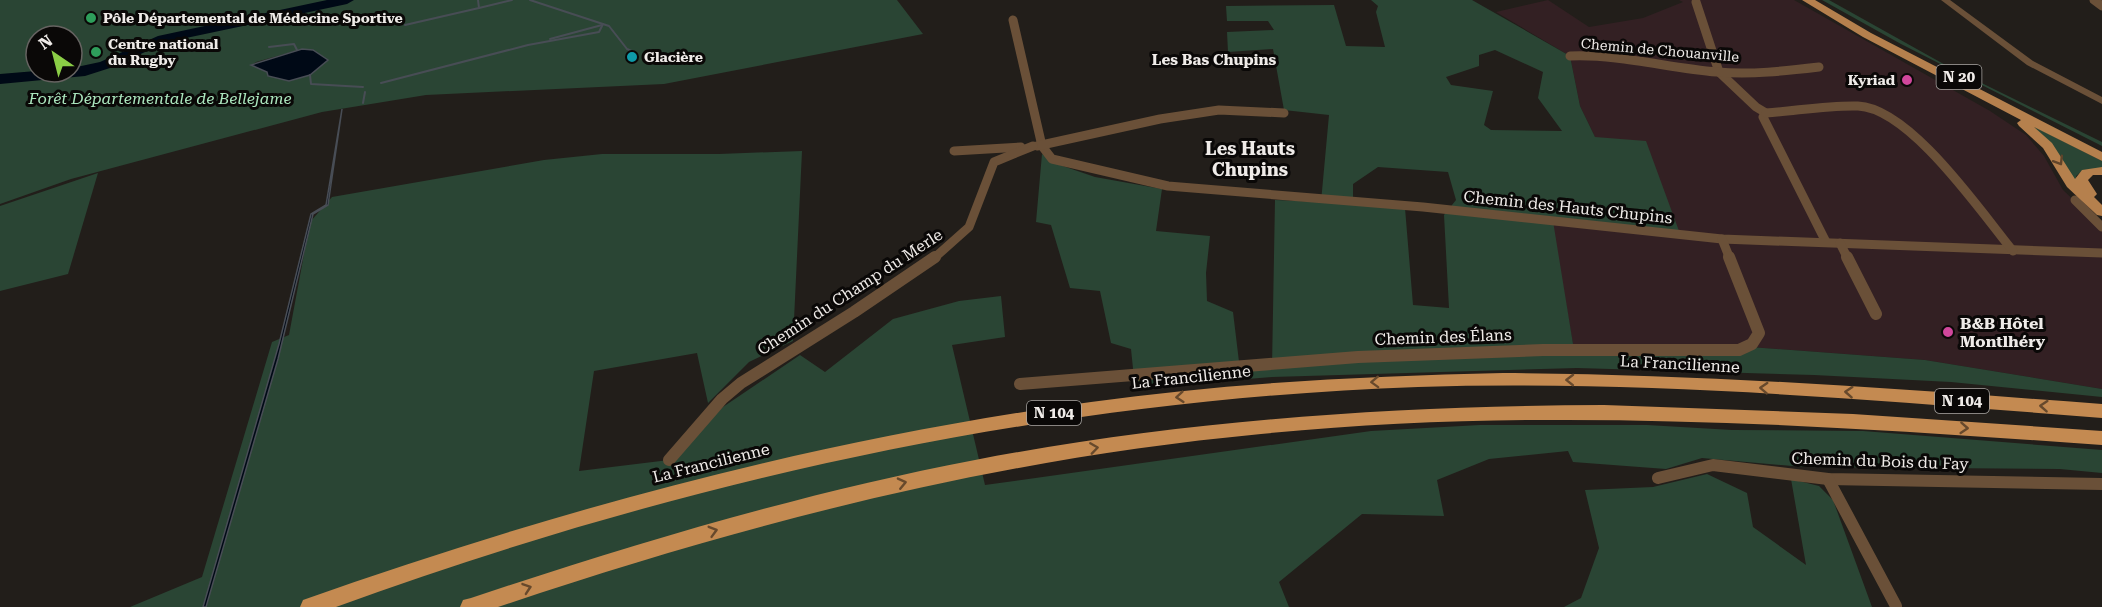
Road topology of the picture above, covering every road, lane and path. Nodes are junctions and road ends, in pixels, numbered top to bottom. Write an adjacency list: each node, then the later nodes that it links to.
1 (1807, 0): 11 (main road, N 20)
2 (1817, 0): 16 (main road, N 20)
3 (1945, 0): 12 (street)
4 (2094, 0): 6 (street)
5 (1696, 2): 10 (street)
6 (2102, 6)
7 (1013, 20): 15 (street)
8 (1570, 56): 10 (street, Chemin de Chouanville)
9 (1819, 67): 10 (street, Chemin de Chouanville)
10 (1719, 72): 14 (street)
11 (1984, 96): 18 (main road, N 20); 22 (main road, one-way to 22)
12 (2102, 101)
13 (1284, 113): 15 (street)
14 (1766, 113): 25 (street); 27 (street)
15 (1037, 146): 17 (street); 24 (street, Chemin des Hauts Chupins); 33 (street, Chemin du Champ du Merle)
16 (2102, 150)
17 (954, 151)
18 (2102, 157)
19 (2102, 171): 21 (main road)
20 (2075, 200): 23 (street)
21 (2102, 203)
22 (2102, 213)
23 (2102, 227)
24 (1722, 239): 25 (street, Chemin des Hauts Chupins); 30 (street, Chemin des Élans)
25 (1826, 242): 26 (street, Chemin des Hauts Chupins)
26 (1840, 243): 27 (street, Chemin des Hauts Chupins); 29 (street)
27 (2013, 251): 28 (street, Chemin des Hauts Chupins)
28 (2102, 253)
29 (1876, 314)
30 (1020, 384)
31 (2102, 411): 38 (highway, La Francilienne / N 104, one-way to 38)
32 (2102, 438): 39 (highway, N 104, one-way to 32)
33 (669, 460)
34 (1658, 478): 35 (street, Chemin du Bois du Fay)
35 (1828, 479): 36 (street, Chemin du Bois du Fay); 37 (street)
36 (2102, 484)
37 (1896, 606)
38 (311, 607)
39 (471, 607)

